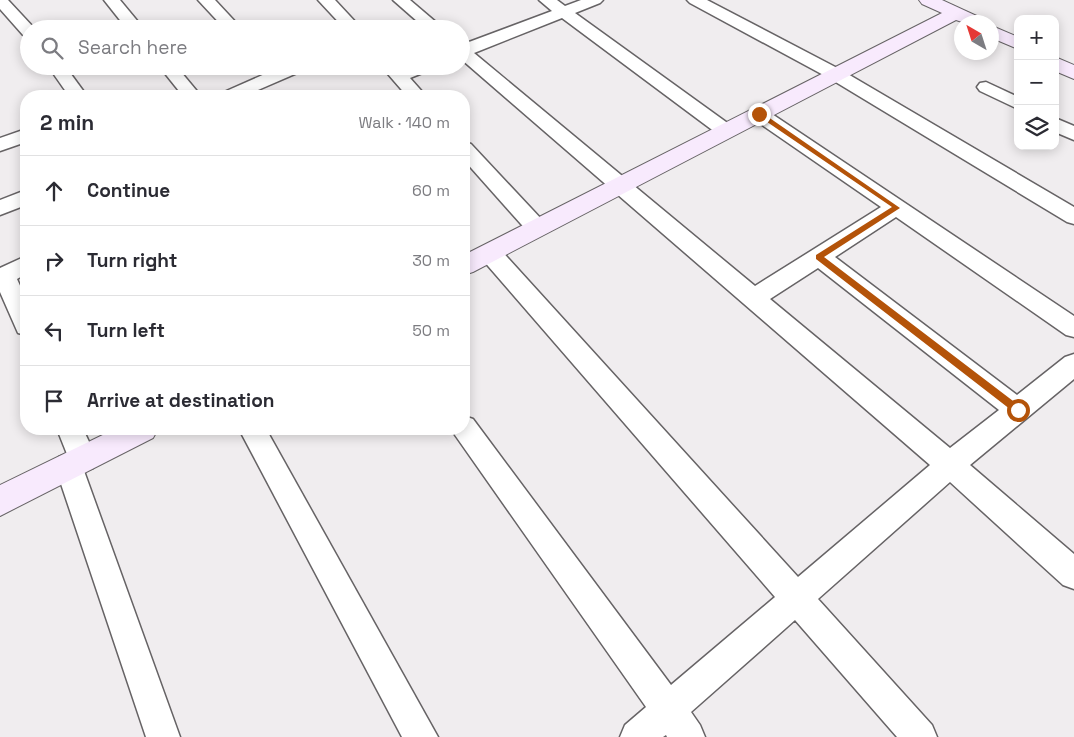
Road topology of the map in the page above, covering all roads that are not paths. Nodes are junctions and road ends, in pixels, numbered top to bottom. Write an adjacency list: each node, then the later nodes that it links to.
1 (0, 0): 17 (street)
2 (112, 0): 13 (street)
3 (206, 0): 14 (street)
4 (326, 0): 15 (street)
5 (401, 0): 16 (street)
6 (547, 0): 10 (street)
7 (595, 0): 10 (street)
8 (928, 0): 11 (street)
9 (704, 2): 24 (street)
10 (564, 12): 20 (street); 37 (street)
11 (956, 13): 12 (street); 24 (street)
12 (960, 15)
13 (129, 20)
14 (225, 20)
15 (345, 20)
16 (425, 20)
17 (20, 22)
18 (999, 34): 19 (street)
19 (1014, 42)
20 (470, 48)
21 (470, 58): 42 (street)
22 (1059, 65): 23 (street)
23 (1074, 73)
24 (835, 74): 35 (street); 46 (street)
25 (63, 75): 30 (street)
26 (174, 75): 31 (street)
27 (267, 75): 32 (street)
28 (398, 75): 33 (street)
29 (986, 87): 34 (street)
30 (74, 90)
31 (187, 90)
32 (241, 90)
33 (411, 90)
34 (1014, 102)
35 (759, 114): 37 (street); 45 (street)
36 (1059, 126): 38 (street)
37 (726, 131): 42 (street)
38 (1074, 134)
39 (20, 137): 40 (street)
40 (0, 144)
41 (470, 155): 47 (street)
42 (622, 185): 47 (street); 53 (street)
43 (20, 200): 44 (street)
44 (0, 208)
45 (897, 208): 49 (street); 55 (street)
46 (1074, 217)
47 (537, 228): 48 (street)
48 (490, 252): 50 (street); 66 (street)
49 (819, 257): 53 (street); 57 (street)
50 (470, 263)
51 (20, 268): 52 (street)
52 (3, 278): 54 (street)
53 (754, 298): 63 (street)
54 (20, 313)
55 (1074, 328)
56 (1074, 364): 57 (street)
57 (1018, 410): 63 (street)
58 (71, 435): 62 (street)
59 (130, 435): 62 (street)
60 (255, 435): 69 (street)
61 (470, 435): 67 (street)
62 (76, 462): 64 (street); 68 (street)
63 (950, 465): 65 (street); 66 (street)
64 (0, 501)
65 (1074, 574)
66 (797, 598): 67 (street); 72 (street)
67 (669, 710): 70 (street); 71 (street)
68 (162, 737)
69 (421, 737)
70 (637, 737)
71 (688, 737)
72 (920, 737)

